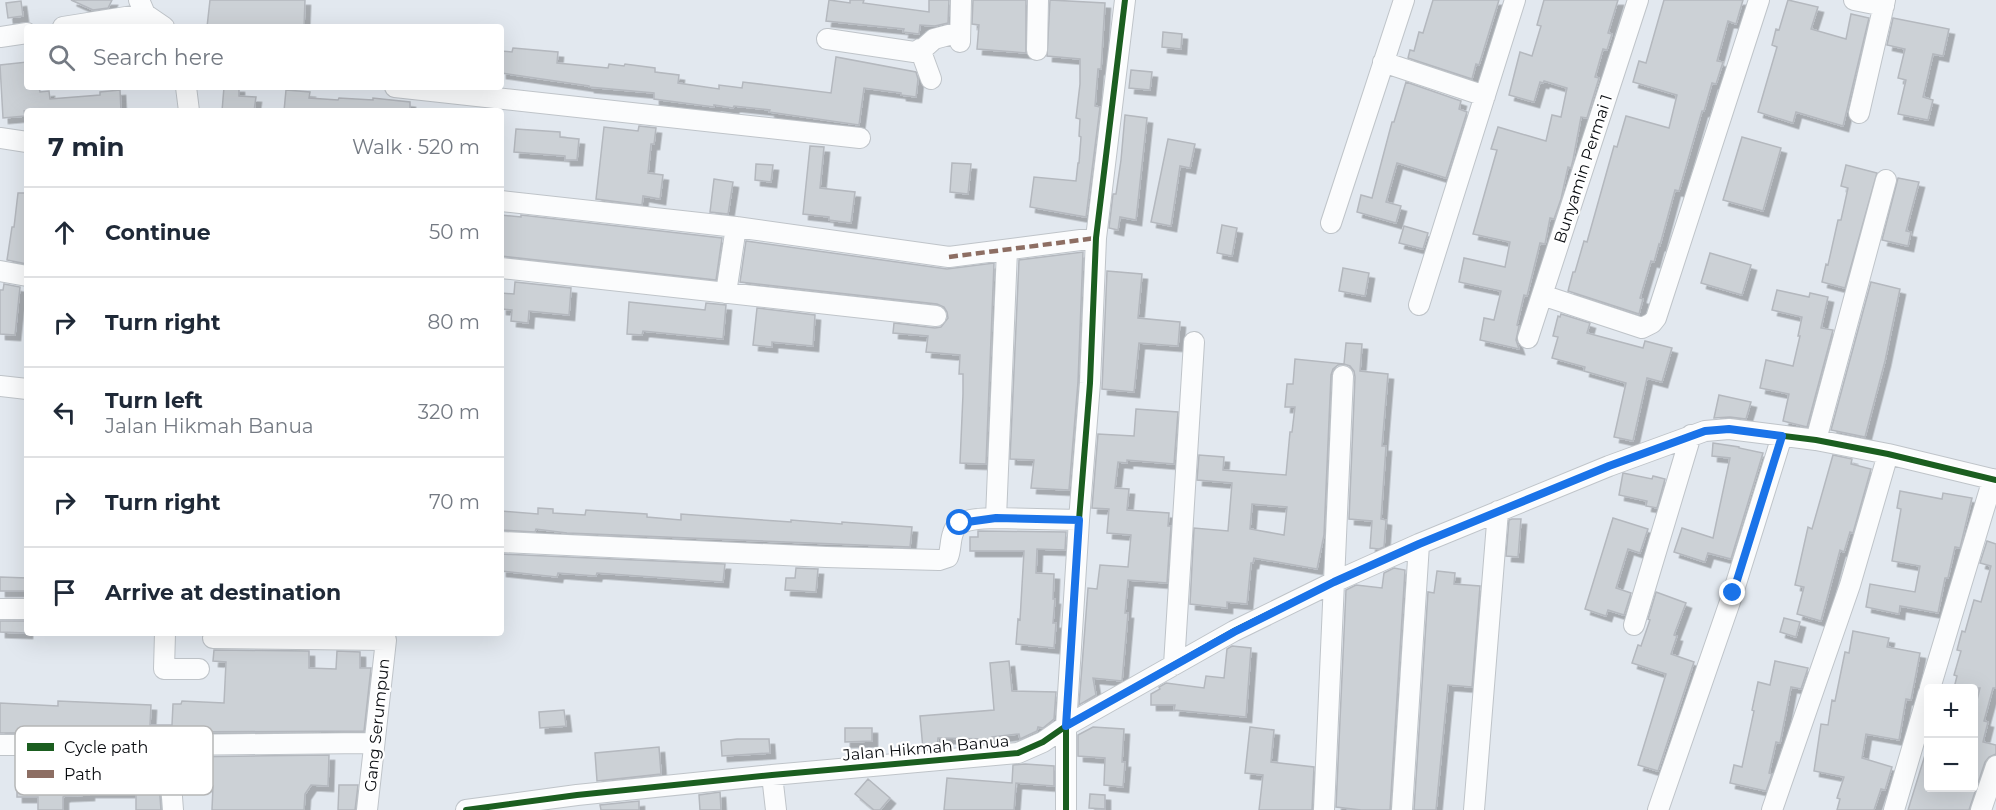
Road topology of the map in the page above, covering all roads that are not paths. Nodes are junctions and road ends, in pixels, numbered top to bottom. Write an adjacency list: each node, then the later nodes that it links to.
1 (961, 0): 16 (street)
2 (1038, 0): 17 (street)
3 (1125, 0): 32 (street)
4 (1404, 0): 18 (street)
5 (1515, 0): 22 (street)
6 (1638, 0): 38 (street, Bunyamin Permai 1)
7 (1759, 0): 38 (street)
8 (1854, 0): 9 (street)
9 (1884, 3): 24 (street)
10 (142, 7): 11 (street); 12 (street)
11 (75, 24)
12 (162, 24)
13 (24, 33): 14 (street)
14 (0, 37)
15 (826, 39): 16 (street)
16 (920, 50): 19 (street)
17 (1037, 50)
18 (1383, 62): 22 (street); 30 (street)
19 (931, 79)
20 (186, 90): 23 (street)
21 (422, 90): 26 (street)
22 (1485, 96): 39 (street)
23 (189, 108)
24 (1859, 112)
25 (0, 138): 27 (street)
26 (860, 138)
27 (24, 142)
28 (1886, 180): 48 (street)
29 (504, 201): 31 (street)
30 (1331, 223)
31 (736, 227): 33 (street); 37 (street)
32 (1096, 238): 33 (street); 53 (street)
33 (1007, 250): 52 (street)
34 (504, 268): 37 (street)
35 (0, 272): 36 (street)
36 (24, 276)
37 (726, 293): 40 (street)
38 (1542, 295): 41 (street, Bunyamin Permai 1)
39 (1419, 305)
40 (936, 316)
41 (1528, 338)
42 (1194, 342): 63 (street)
43 (1343, 376): 56 (street)
44 (0, 386): 45 (street)
45 (24, 389)
46 (1691, 435): 47 (street, Jalan Hikmah Banua); 51 (street, Jalan Hikmah Banua); 59 (street)
47 (1782, 436): 48 (street, Jalan Hikmah Banua); 81 (street)
48 (1816, 440): 49 (street, Jalan Hikmah Banua)
49 (1888, 454): 50 (street, Jalan Hikmah Banua); 82 (street)
50 (1995, 479): 65 (street)
51 (1498, 511): 55 (street, Jalan Hikmah Banua); 80 (street)
52 (996, 518): 53 (street); 54 (street)
53 (1079, 520): 67 (street)
54 (504, 542)
55 (1419, 544): 56 (street, Jalan Hikmah Banua); 79 (street)
56 (1334, 582): 63 (street, Jalan Hikmah Banua); 78 (street)
57 (0, 609): 58 (street)
58 (24, 609)
59 (1634, 625)
60 (165, 636): 64 (street)
61 (387, 636): 62 (street, Gang Serumpun); 74 (street, Gang Serumpun)
62 (213, 638)
63 (1174, 665): 67 (street, Jalan Hikmah Banua)
64 (199, 669)
65 (1931, 684)
66 (1924, 711): 83 (street)
67 (1066, 726): 71 (street, Jalan Hikmah Banua); 77 (street)
68 (367, 743): 69 (street)
69 (213, 745)
70 (1996, 766): 84 (street)
71 (772, 775): 75 (street, Jalan Hikmah Banua); 76 (street)
72 (171, 795): 73 (street)
73 (172, 810)
74 (367, 810)
75 (466, 810)
76 (776, 810)
77 (1066, 810)
78 (1324, 810)
79 (1402, 810)
80 (1474, 810)
81 (1658, 810)
82 (1772, 810)
83 (1894, 810)
84 (1981, 810)

